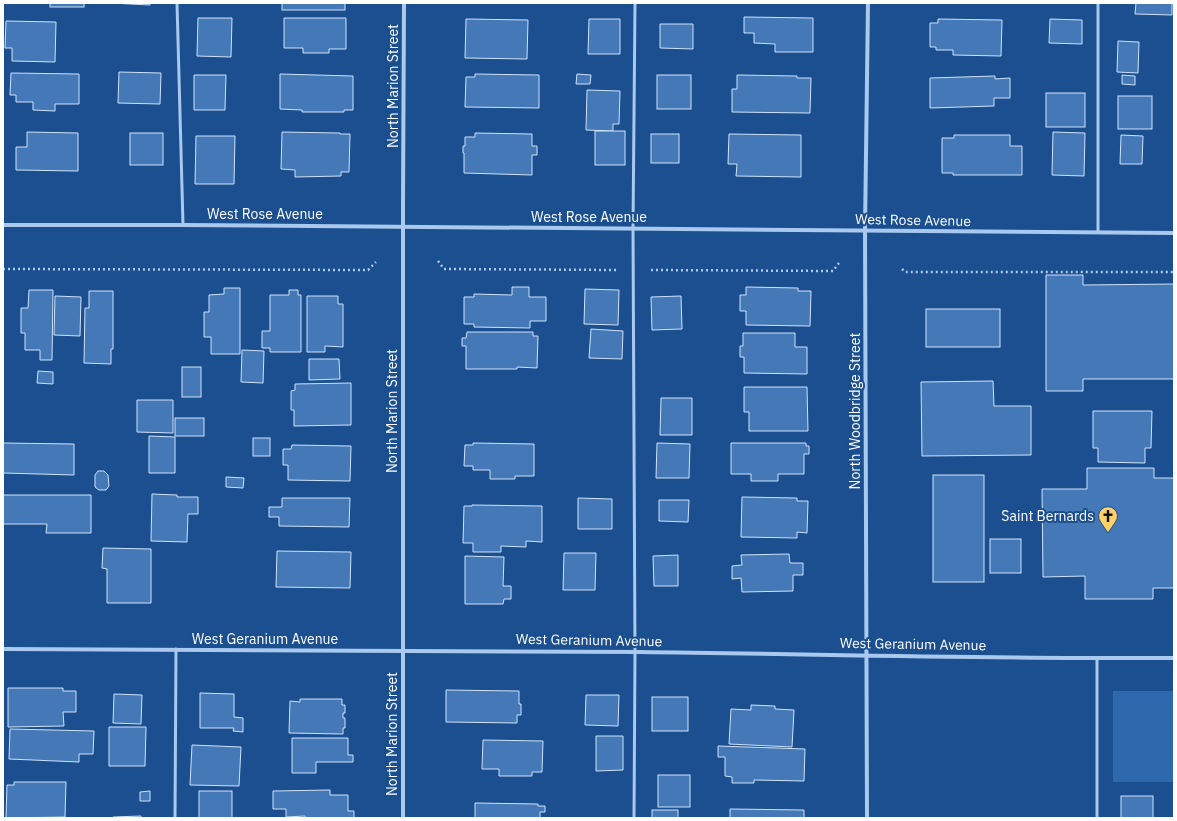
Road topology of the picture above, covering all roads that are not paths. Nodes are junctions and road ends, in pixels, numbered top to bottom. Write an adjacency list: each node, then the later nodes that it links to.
1 (177, 3): 7 (lane)
2 (404, 3): 8 (street, North Marion Street)
3 (635, 3): 9 (lane)
4 (868, 3): 10 (street, North Woodbridge Street)
5 (1098, 3): 11 (lane)
6 (3, 225): 7 (street, West Rose Avenue)
7 (183, 225): 8 (street, West Rose Avenue)
8 (403, 226): 9 (street, West Rose Avenue); 15 (street, North Marion Street)
9 (633, 228): 10 (street, West Rose Avenue); 16 (lane)
10 (865, 230): 11 (street, West Rose Avenue); 17 (street, North Woodbridge Street)
11 (1098, 232): 12 (street, West Rose Avenue)
12 (1174, 233)
13 (3, 649): 14 (street, West Geranium Avenue)
14 (176, 649): 15 (street, West Geranium Avenue); 20 (lane)
15 (404, 650): 16 (street, West Geranium Avenue); 21 (street, North Marion Street)
16 (635, 652): 17 (street, West Geranium Avenue); 22 (lane)
17 (866, 655): 18 (street, West Geranium Avenue); 23 (street, North Woodbridge Street)
18 (1097, 658): 19 (street, West Geranium Avenue); 24 (lane)
19 (1174, 658)
20 (175, 818)
21 (403, 818)
22 (634, 818)
23 (867, 818)
24 (1097, 818)

